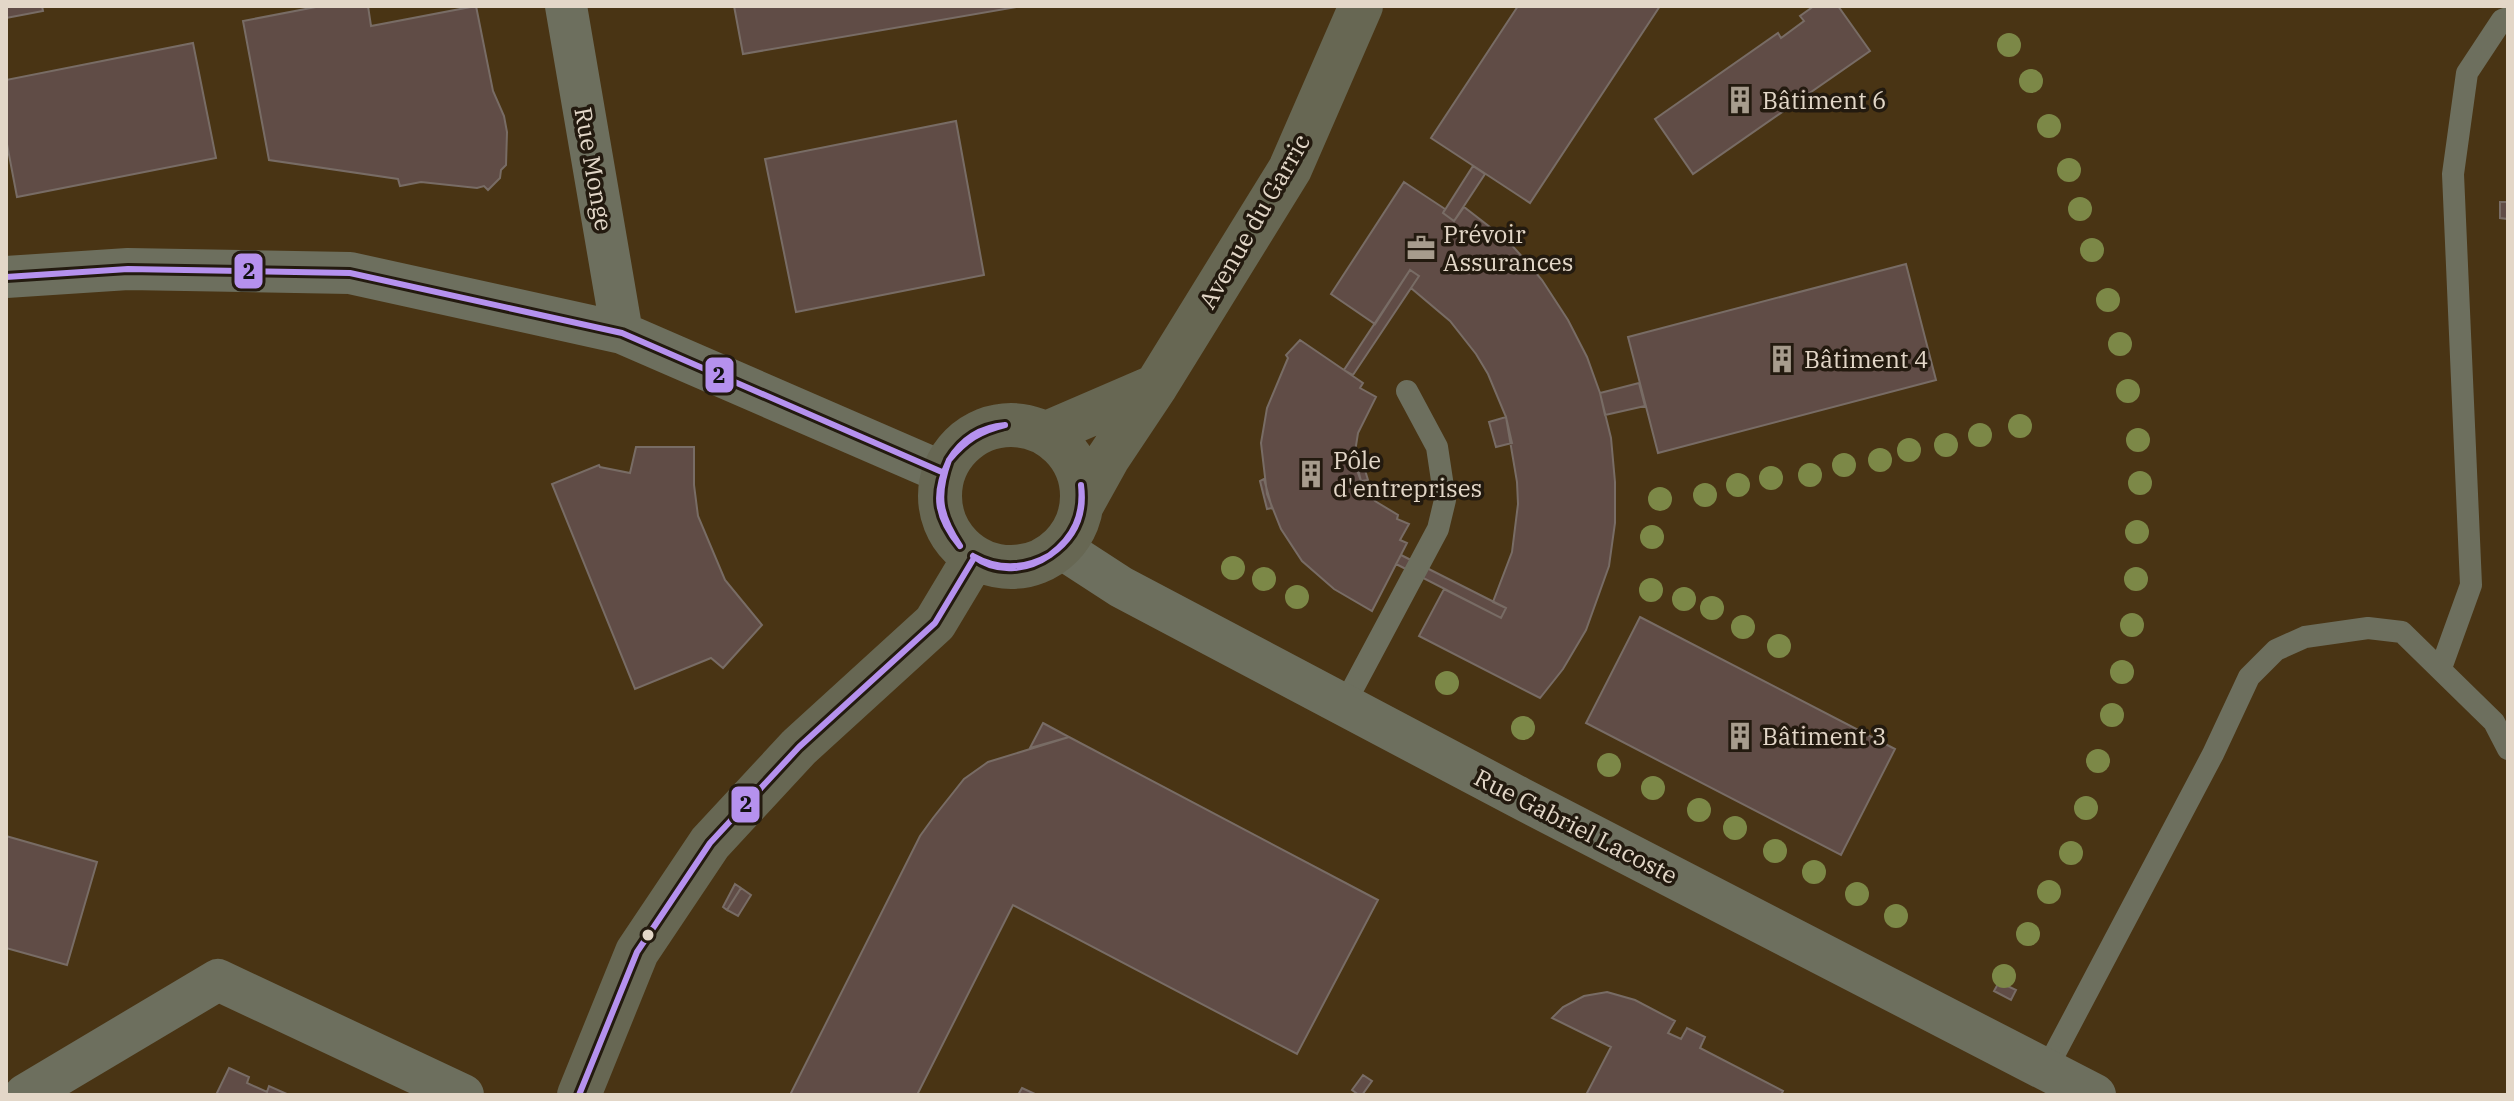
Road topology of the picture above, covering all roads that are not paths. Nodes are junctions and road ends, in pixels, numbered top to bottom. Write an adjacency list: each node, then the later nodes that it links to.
1 (566, 6): 5 (street, Rue Monge)
2 (1361, 6): 6 (street, Avenue du Garric)
3 (2508, 18): 13 (lane)
4 (6, 277): 5 (street)
5 (622, 333): 9 (street)
6 (1156, 386): 8 (street); 10 (street, Avenue du Garric)
7 (1407, 391): 14 (lane)
8 (1047, 433): 9 (street); 10 (street)
9 (942, 472): 12 (street)
10 (1083, 503): 11 (street)
11 (1061, 548): 12 (street); 14 (street, Rue Gabriel Lacoste)
12 (974, 558): 19 (street)
13 (2441, 668): 15 (lane); 16 (lane)
14 (1344, 705): 16 (street, Rue Gabriel Lacoste)
15 (2508, 749)
16 (2046, 1070): 20 (street, Rue Gabriel Lacoste)
17 (25, 1095): 18 (street)
18 (463, 1095)
19 (579, 1095)
20 (2095, 1095)

